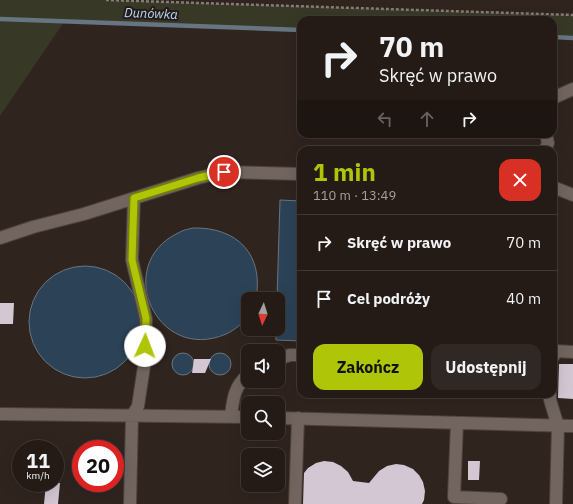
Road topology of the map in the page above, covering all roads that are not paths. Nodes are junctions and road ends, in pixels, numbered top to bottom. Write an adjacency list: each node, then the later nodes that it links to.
1 (573, 89): 2 (lane)
2 (557, 96)
3 (297, 174): 6 (lane)
4 (557, 189): 5 (lane)
5 (573, 195)
6 (134, 198): 7 (lane); 15 (lane)
7 (0, 238)
8 (557, 352): 9 (lane)
9 (573, 352)
10 (297, 355): 11 (lane)
11 (285, 357)
12 (241, 383): 16 (lane)
13 (550, 398): 21 (lane)
14 (0, 414): 15 (lane)
15 (132, 416): 16 (lane); 25 (lane)
16 (231, 416): 17 (lane)
17 (241, 417)
18 (285, 418): 19 (lane)
19 (298, 418): 20 (lane); 26 (lane)
20 (457, 423): 21 (lane); 24 (lane)
21 (558, 426): 22 (lane); 27 (lane)
22 (573, 426)
23 (501, 499): 24 (lane)
24 (467, 501)
25 (130, 504)
26 (295, 504)
27 (556, 504)

